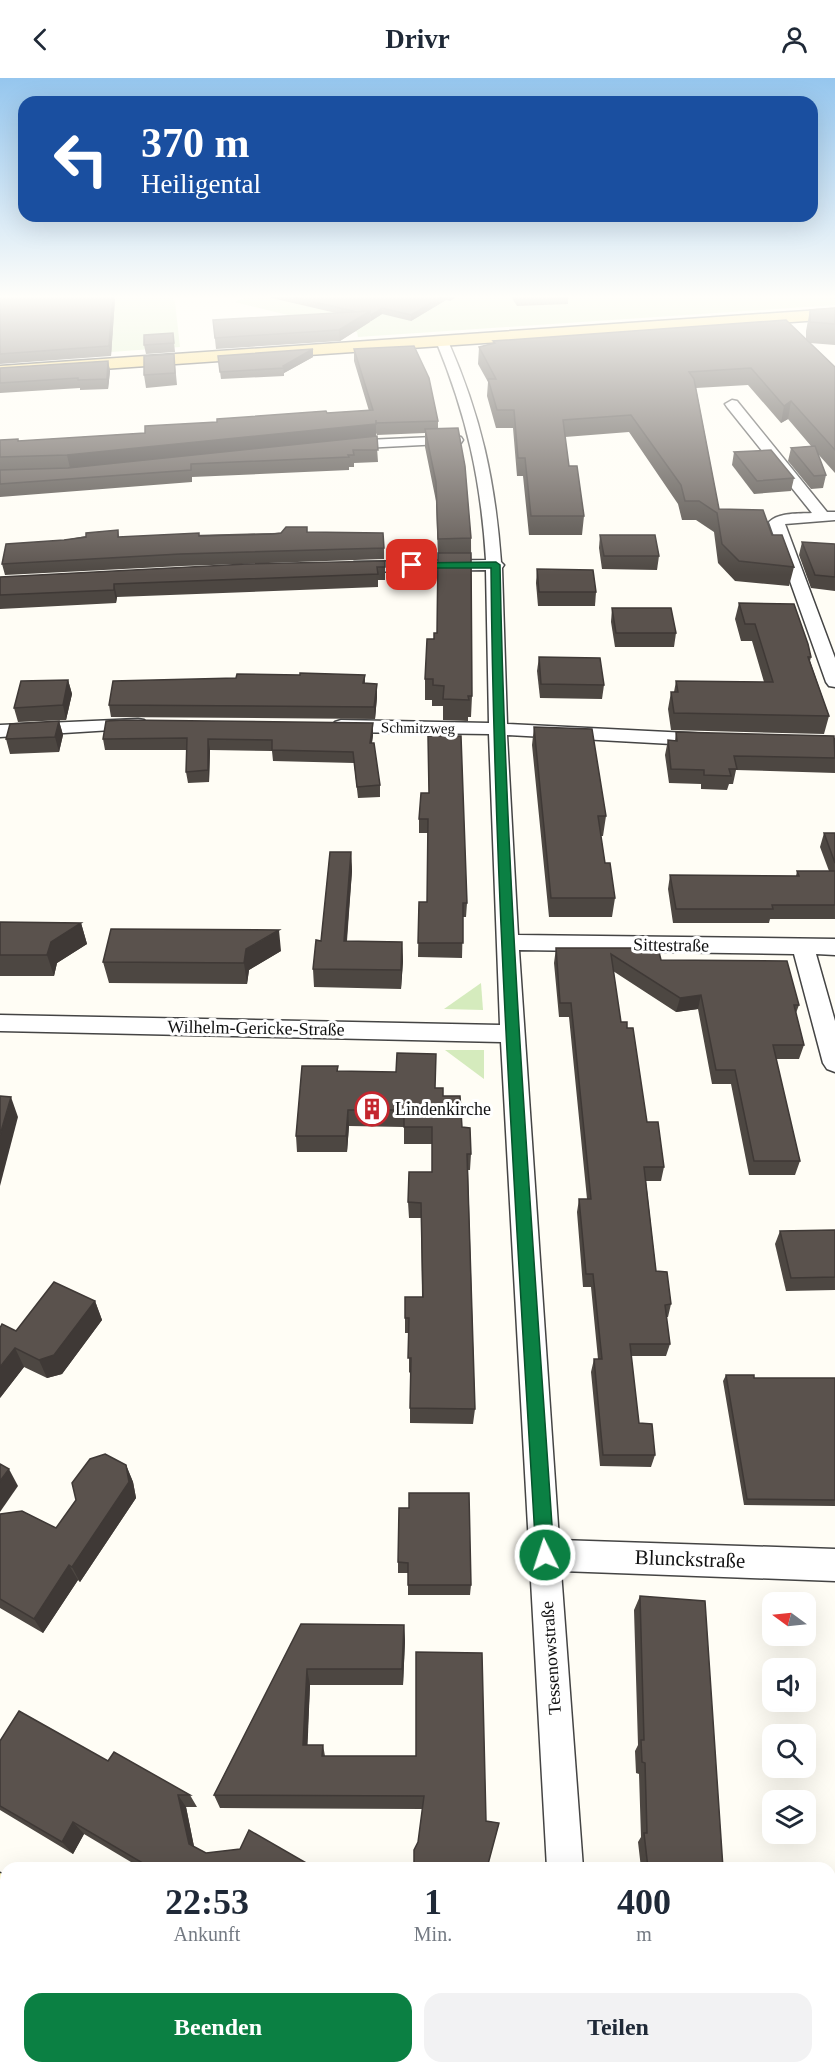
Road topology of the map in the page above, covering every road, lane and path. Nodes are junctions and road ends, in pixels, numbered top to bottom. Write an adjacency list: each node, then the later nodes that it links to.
1 (461, 388): 3 (street, Tessenowstraße)
2 (732, 405): 5 (street)
3 (477, 440): 4 (street); 6 (street, Tessenowstraße)
4 (329, 446)
5 (829, 516): 8 (street)
6 (496, 565): 7 (street); 11 (street, Tessenowstraße)
7 (343, 567)
8 (835, 682)
9 (151, 724): 12 (street)
10 (320, 726): 11 (street, Schmitzweg)
11 (498, 729): 13 (street, Schmitzweg); 14 (street, Tessenowstraße)
12 (0, 730)
13 (730, 741)
14 (507, 942): 15 (street, Sittestraße); 18 (street, Tessenowstraße)
15 (803, 947): 16 (street, Sittestraße); 19 (street)
16 (835, 947)
17 (0, 1023): 18 (street, Wilhelm-Gericke-Straße)
18 (512, 1034): 20 (street, Tessenowstraße)
19 (835, 1063)
20 (545, 1555): 21 (street, Blunckstraße); 22 (street, Tessenowstraße)
21 (835, 1565)
22 (565, 1862)

